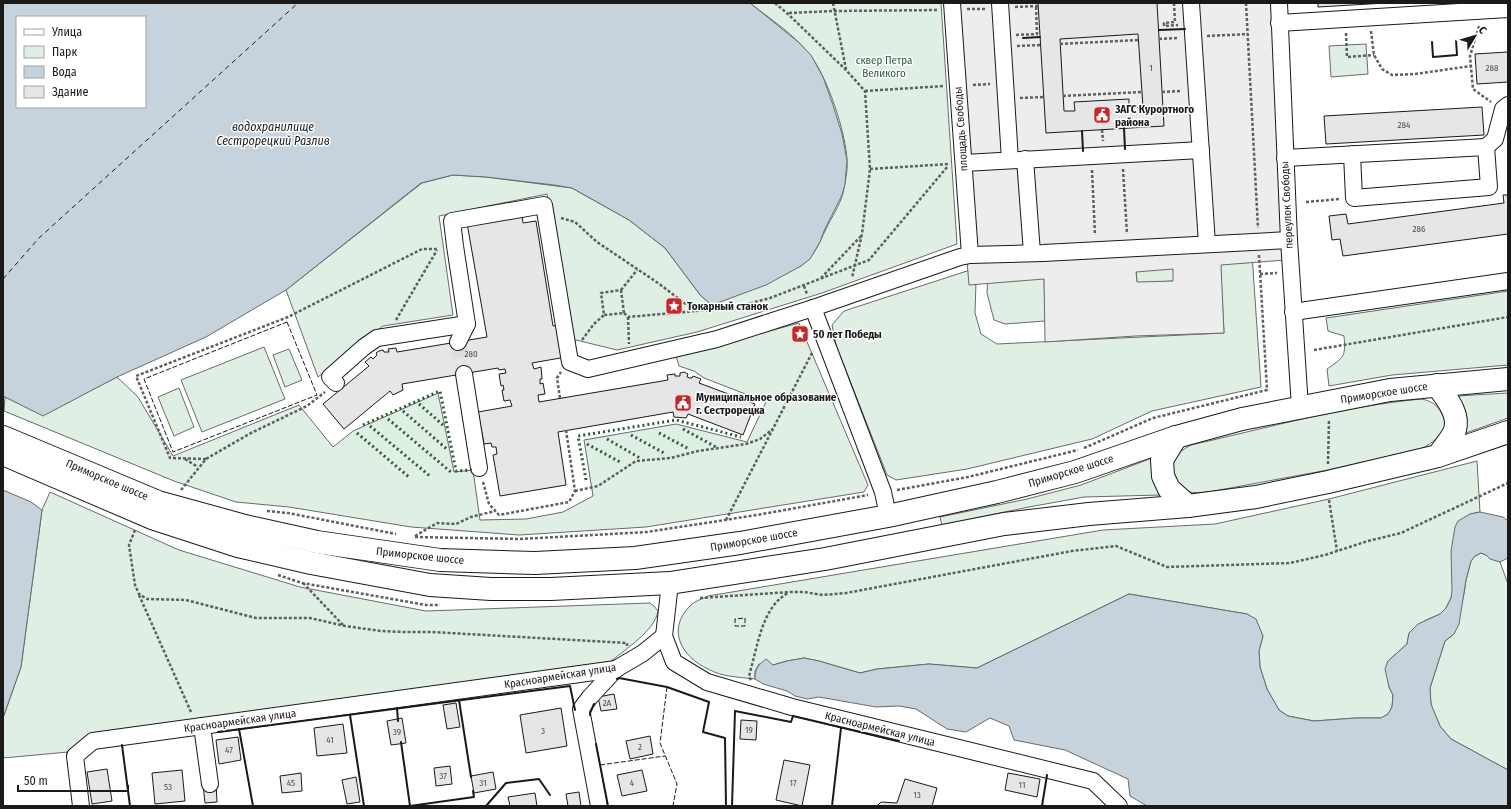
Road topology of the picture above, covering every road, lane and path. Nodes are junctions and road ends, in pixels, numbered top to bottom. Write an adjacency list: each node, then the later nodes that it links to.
1 (775, 3): 13 (path)
2 (834, 3): 12 (path)
3 (1174, 3): 16 (path)
4 (1191, 3): 16 (street)
5 (1246, 3): 17 (path)
6 (1279, 3): 15 (street, переулок Свободы)
7 (952, 6): 8 (path); 12 (path); 28 (street, площадь Свободы)
8 (1000, 6): 20 (street)
9 (1021, 7): 20 (path)
10 (1504, 7): 11 (street)
11 (1483, 10): 14 (street); 25 (path)
12 (834, 11): 13 (path); 26 (path)
13 (788, 14): 26 (path)
14 (1370, 17): 15 (street); 24 (path)
15 (1280, 23): 44 (street, переулок Свободы)
16 (1191, 33): 17 (path); 18 (path); 29 (street)
17 (1248, 34): 53 (path)
18 (1159, 39)
19 (1139, 40): 21 (path)
20 (1002, 42): 22 (path); 27 (street)
21 (1060, 44)
22 (1041, 45)
23 (1346, 47): 24 (path)
24 (1374, 55): 25 (path)
25 (1471, 66): 36 (path)
26 (846, 70): 30 (path)
27 (1005, 83): 28 (path); 35 (street)
28 (958, 85): 30 (path); 46 (street, площадь Свободы)
29 (1197, 90): 32 (path); 40 (street)
30 (865, 91): 47 (path)
31 (1142, 92): 33 (path)
32 (1162, 92)
33 (1063, 96)
34 (1044, 97): 35 (path)
35 (1006, 99): 45 (street)
36 (1505, 107): 39 (street)
37 (1102, 130): 38 (path)
38 (1103, 143)
39 (1486, 147): 42 (street); 48 (street)
40 (1201, 150): 41 (street); 54 (street)
41 (1122, 154): 43 (street); 56 (path)
42 (1352, 154): 44 (street); 48 (street)
43 (1091, 156): 45 (street); 58 (path)
44 (1285, 158): 52 (street, переулок Свободы)
45 (1018, 160): 46 (street); 59 (street)
46 (964, 163): 60 (street, площадь Свободы)
47 (870, 169): 51 (path); 61 (path)
48 (1354, 198): 49 (path)
49 (1306, 202)
50 (545, 215): 55 (street); 62 (path); 82 (street)
51 (862, 234): 61 (path); 65 (path)
52 (1289, 240): 53 (street); 71 (street, переулок Свободы)
53 (1259, 242): 54 (street); 64 (path)
54 (1207, 244): 56 (street)
55 (455, 246): 57 (path); 76 (street)
56 (1128, 248): 58 (street)
57 (437, 249): 78 (path); 97 (path)
58 (1096, 250): 59 (street)
59 (1032, 254): 60 (street)
60 (970, 255): 68 (street)
61 (855, 266): 65 (path); 68 (path)
62 (637, 270): 67 (path); 70 (path)
63 (1278, 273): 64 (path)
64 (1260, 274): 104 (path)
65 (820, 280): 70 (path)
66 (1508, 281): 71 (street)
67 (621, 290): 72 (path); 73 (path)
68 (848, 296): 69 (street)
69 (813, 308): 77 (street); 82 (street)
70 (695, 311): 75 (path)
71 (1293, 312): 88 (street, переулок Свободы)
72 (624, 313): 73 (path); 75 (path)
73 (604, 315): 82 (path)
74 (1508, 316): 81 (path)
75 (628, 317): 80 (path)
76 (467, 324): 78 (street); 79 (street)
77 (822, 333): 90 (path); 104 (street)
78 (388, 337): 85 (street)
79 (458, 342)
80 (630, 349)
81 (1314, 350)
82 (570, 362): 87 (path)
83 (464, 374): 100 (street)
84 (1508, 378): 86 (highway, Приморское шоссе)
85 (336, 383): 98 (path)
86 (1437, 385): 88 (highway, Приморское шоссе); 96 (highway)
87 (560, 398)
88 (1300, 407): 94 (highway, Приморское шоссе)
89 (1329, 414): 101 (path)
90 (773, 429): 103 (path); 111 (path)
91 (566, 430): 103 (path)
92 (1508, 432): 96 (highway, Приморское шоссе)
93 (3, 437): 110 (highway, Приморское шоссе)
94 (1176, 437): 107 (highway); 110 (highway, Приморское шоссе)
95 (3, 454): 116 (highway, Приморское шоссе)
96 (1438, 456): 107 (highway, Приморское шоссе)
97 (185, 458): 98 (path); 99 (path)
98 (206, 459): 99 (path)
99 (198, 467): 105 (path)
100 (479, 468): 109 (path)
101 (1328, 470)
102 (1508, 483): 114 (path)
103 (575, 491): 109 (path)
104 (883, 492): 110 (street); 111 (path)
105 (178, 495)
106 (1329, 499): 114 (path)
107 (1188, 506): 116 (highway, Приморское шоссе)
108 (265, 511): 113 (path)
109 (495, 511): 111 (path)
110 (888, 516)
111 (726, 520)
112 (136, 527): 117 (path)
113 (404, 535)
114 (1337, 551): 121 (path)
115 (302, 582): 118 (path)
116 (670, 583): 119 (street)
117 (139, 594): 118 (path); 122 (path)
118 (345, 626): 120 (path)
119 (664, 636): 120 (street, Красноармейская улица); 126 (street, Красноармейская улица)
120 (622, 666): 122 (street, Красноармейская улица); 125 (street)
121 (752, 682)
122 (200, 726): 123 (street); 124 (street, Красноармейская улица)
123 (210, 784)
124 (81, 806)
125 (599, 806)
126 (1119, 806)

